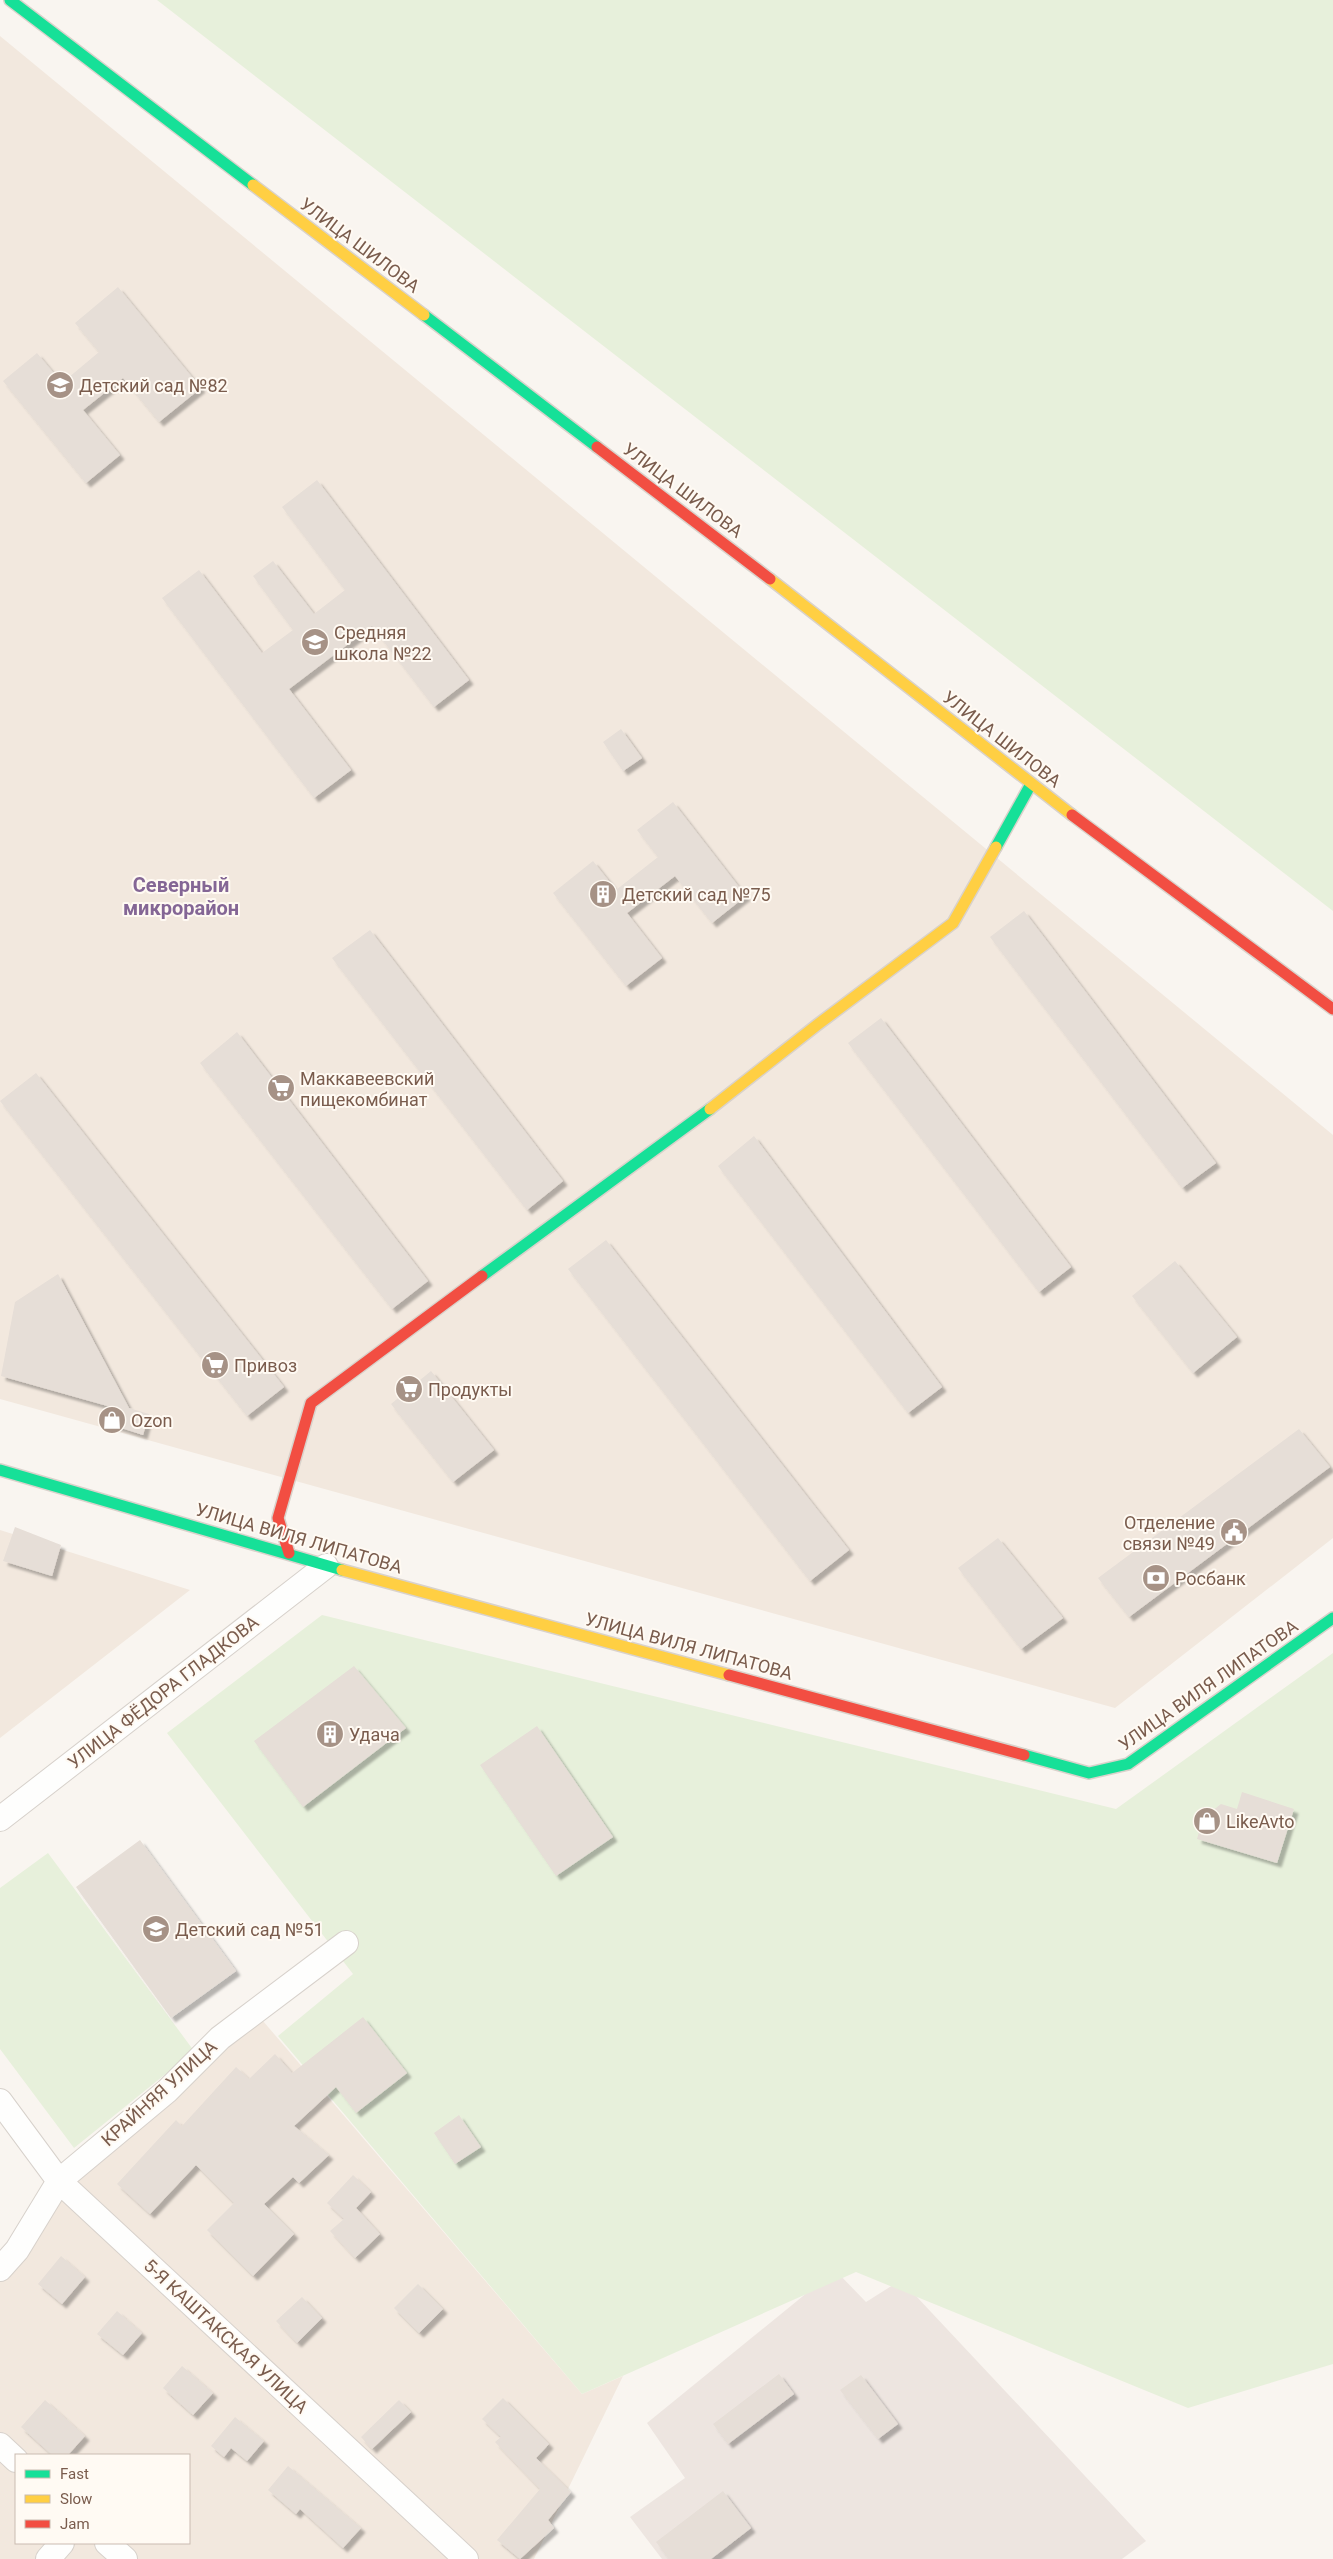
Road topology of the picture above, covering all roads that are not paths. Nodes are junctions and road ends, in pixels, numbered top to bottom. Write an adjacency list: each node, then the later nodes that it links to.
1 (10, 0): 2 (street, УЛИЦА ШИЛОВА)
2 (1031, 784): 3 (street, УЛИЦА ШИЛОВА); 5 (street)
3 (1333, 1009)
4 (0, 1470): 5 (street, УЛИЦА ВИЛЯ ЛИПАТОВА)
5 (290, 1553): 6 (street, УЛИЦА ВИЛЯ ЛИПАТОВА)
6 (326, 1566): 7 (street, УЛИЦА ВИЛЯ ЛИПАТОВА); 8 (street, УЛИЦА ФЁДОРА ГЛАДКОВА)
7 (1333, 1618)
8 (0, 1819)
9 (346, 1943): 11 (street, КРАЙНЯЯ УЛИЦА)
10 (0, 2101): 11 (street, 5-Я КАШТАКСКАЯ УЛИЦА)
11 (59, 2182): 12 (street, КРАЙНЯЯ УЛИЦА); 19 (street, 5-Я КАШТАКСКАЯ УЛИЦА)
12 (0, 2270)
13 (0, 2445): 14 (street)
14 (15, 2459)
15 (61, 2544): 17 (street)
16 (108, 2544): 18 (street)
17 (48, 2559)
18 (125, 2559)
19 (466, 2559)

